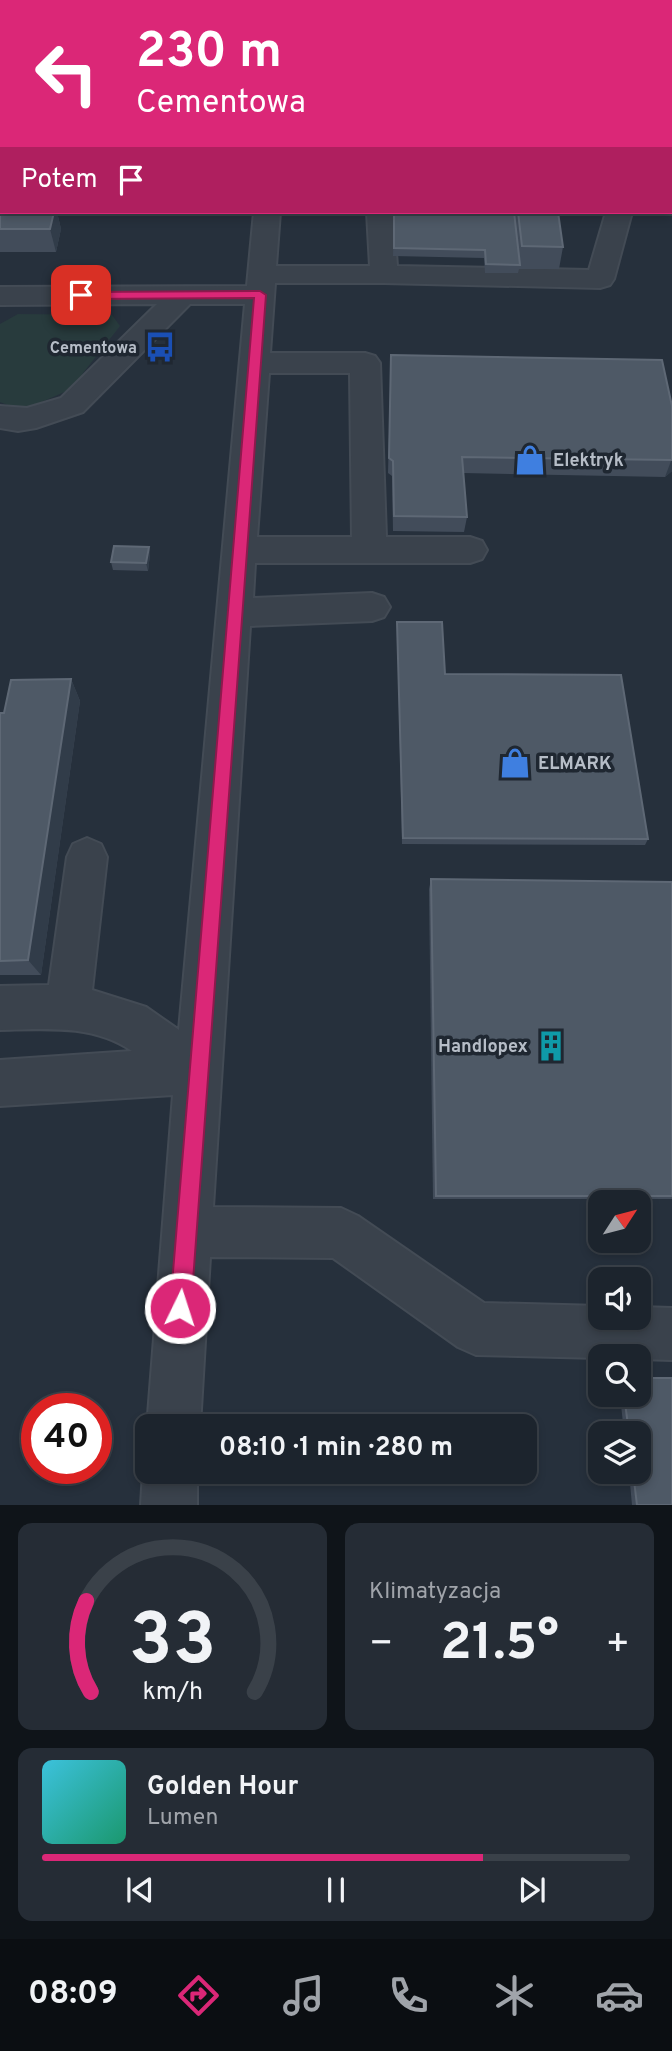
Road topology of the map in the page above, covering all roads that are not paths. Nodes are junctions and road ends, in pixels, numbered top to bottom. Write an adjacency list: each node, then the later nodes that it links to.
1 (267, 214): 5 (street)
2 (380, 214): 4 (street)
3 (618, 214): 4 (street)
4 (384, 274): 5 (street)
5 (261, 285): 6 (street); 10 (street)
6 (183, 295): 8 (street); 11 (street)
7 (0, 296): 8 (street)
8 (30, 296): 9 (street)
9 (0, 310)
10 (254, 363): 12 (street); 13 (street)
11 (0, 417)
12 (239, 550): 13 (street); 16 (street)
13 (369, 550): 14 (street)
14 (470, 550)
15 (372, 607): 16 (street)
16 (234, 613): 20 (street)
17 (87, 857): 18 (street)
18 (68, 1006): 19 (street); 20 (street)
19 (0, 1008)
20 (198, 1070): 21 (street); 22 (street)
21 (0, 1083)
22 (186, 1232): 23 (street); 24 (street)
23 (672, 1335)
24 (174, 1414)
25 (170, 1484): 26 (street)
26 (169, 1505)

